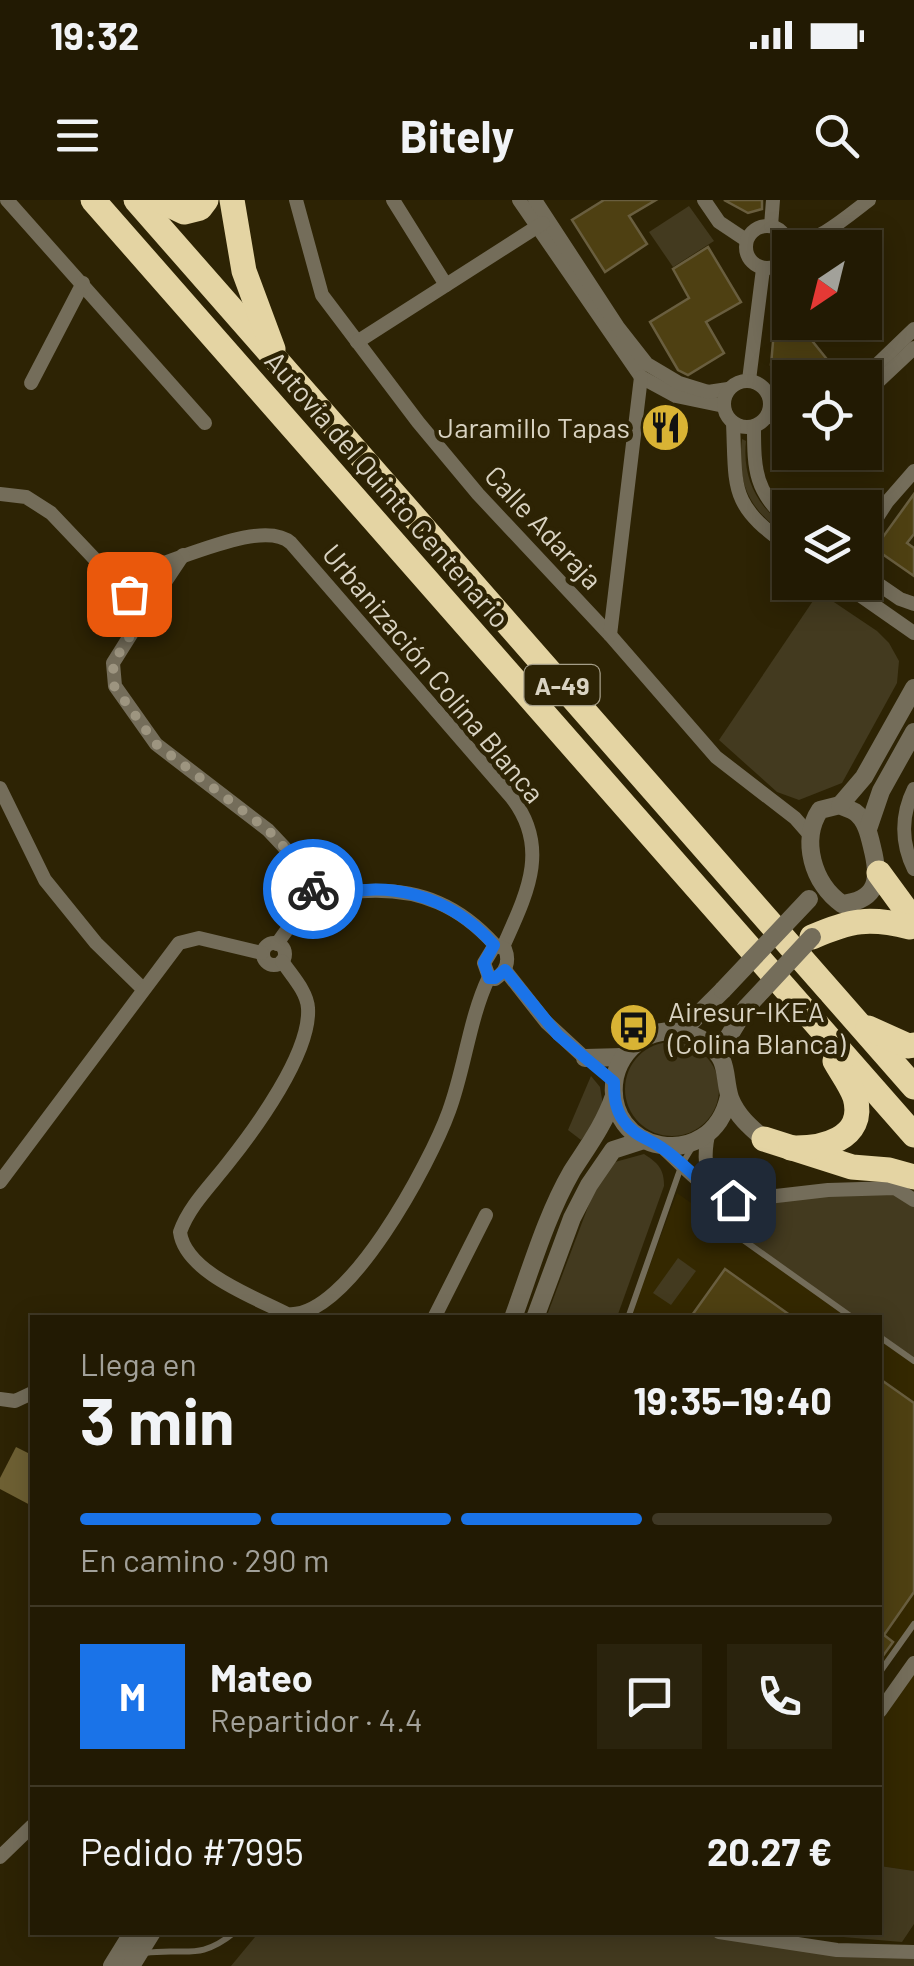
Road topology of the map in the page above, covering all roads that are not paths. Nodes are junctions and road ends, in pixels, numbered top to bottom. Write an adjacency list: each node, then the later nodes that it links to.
1 (6, 200): 21 (street)
2 (92, 200): 75 (highway, Autovía del Quinto Centenario / A-49)
3 (136, 200): 26 (highway, Autovía del Quinto Centenario / A-49)
4 (158, 200): 5 (highway)
5 (206, 200)
6 (232, 200): 26 (highway)
7 (296, 200): 24 (street, Calle Adaraja)
8 (393, 200): 22 (street)
9 (519, 200): 14 (street)
10 (535, 200): 14 (street)
11 (704, 200): 18 (street)
12 (773, 200): 15 (street)
13 (869, 200): 17 (street)
14 (542, 223): 22 (street); 28 (street); 32 (street)
15 (771, 226): 16 (street); 18 (street)
16 (776, 230)
17 (830, 230)
18 (746, 240): 20 (street)
19 (772, 268): 20 (street)
20 (762, 269): 30 (street)
21 (83, 283): 31 (street); 35 (street)
22 (446, 285): 24 (street)
23 (914, 329): 27 (street)
24 (357, 342): 50 (street, Calle Adaraja)
25 (914, 348): 29 (street)
26 (276, 358): 74 (highway, Autovía del Quinto Centenario / A-49)
27 (882, 360)
28 (641, 377): 33 (street); 50 (street)
29 (882, 378)
30 (749, 380): 32 (street); 34 (street)
31 (31, 383)
32 (728, 390): 33 (street)
33 (724, 406): 36 (street)
34 (770, 409): 37 (street)
35 (206, 423)
36 (734, 423): 37 (street); 42 (street)
37 (754, 427): 40 (street)
38 (914, 471): 41 (street)
39 (0, 494): 44 (street)
40 (772, 505)
41 (882, 510)
42 (772, 532)
43 (183, 555): 44 (street, Urbanización Colina Blanca); 48 (street); 68 (street, Urbanización Colina Blanca)
44 (112, 576): 48 (street)
45 (882, 587): 47 (street)
46 (867, 600): 49 (street)
47 (914, 604)
48 (145, 612): 63 (street)
49 (914, 633)
50 (610, 635): 55 (street, Calle Adaraja)
51 (914, 688): 56 (street)
52 (914, 732): 58 (street)
53 (0, 788): 73 (street)
54 (914, 789): 60 (street)
55 (774, 804): 57 (street); 59 (street, Calle Adaraja)
56 (840, 805): 57 (street); 58 (street)
57 (820, 810): 59 (street)
58 (868, 829): 61 (street)
59 (809, 834): 62 (street)
60 (914, 868)
61 (879, 873): 64 (street); 65 (highway)
62 (818, 877): 64 (street); 76 (street, bridge)
63 (320, 900): 67 (street); 68 (street)
64 (851, 903): 65 (highway); 66 (street)
65 (913, 927): 66 (highway)
66 (812, 936): 78 (street, bridge)
67 (277, 944): 69 (street); 70 (street)
68 (499, 946): 71 (street); 72 (street)
69 (262, 953): 70 (street); 73 (street)
70 (282, 962): 96 (street)
71 (505, 970): 72 (street); 80 (street)
72 (489, 978): 97 (street)
73 (143, 989): 92 (street)
74 (858, 1024): 77 (highway); 82 (highway, Autovía del Quinto Centenario / A-49)
75 (818, 1026): 84 (highway, Autovía del Quinto Centenario / A-49); 88 (highway)
76 (681, 1032): 78 (street); 79 (street)
77 (914, 1045)
78 (718, 1054): 83 (street)
79 (623, 1057): 80 (street); 81 (street)
80 (585, 1058): 81 (street)
81 (614, 1088): 87 (street); 99 (street)
82 (914, 1088)
83 (729, 1096): 85 (street); 86 (street)
84 (914, 1135)
85 (704, 1136): 86 (street); 87 (street); 89 (lane); 93 (street)
86 (764, 1139): 88 (highway)
87 (652, 1142): 89 (street); 100 (street)
88 (790, 1148): 90 (highway)
89 (682, 1164): 91 (street); 101 (lane)
90 (914, 1177)
91 (700, 1181): 93 (street); 102 (lane)
92 (0, 1182)
93 (722, 1197): 94 (street)
94 (914, 1200)
95 (486, 1214): 98 (street)
96 (293, 1315)
97 (301, 1315)
98 (436, 1315)
99 (514, 1315)
100 (536, 1315)
101 (629, 1315)
102 (848, 1315)
103 (882, 1338): 104 (lane)
104 (914, 1361)
105 (30, 1395): 106 (street)
106 (0, 1398)
107 (914, 1624): 109 (lane)
108 (914, 1663): 110 (street)
109 (882, 1669)
110 (882, 1708)
111 (30, 1828): 112 (street)
112 (0, 1857)
113 (131, 1935): 119 (street)
114 (150, 1935): 118 (street)
115 (230, 1935): 118 (lane)
116 (743, 1935): 117 (street)
117 (914, 1952)
118 (135, 1960)
119 (112, 1966)

